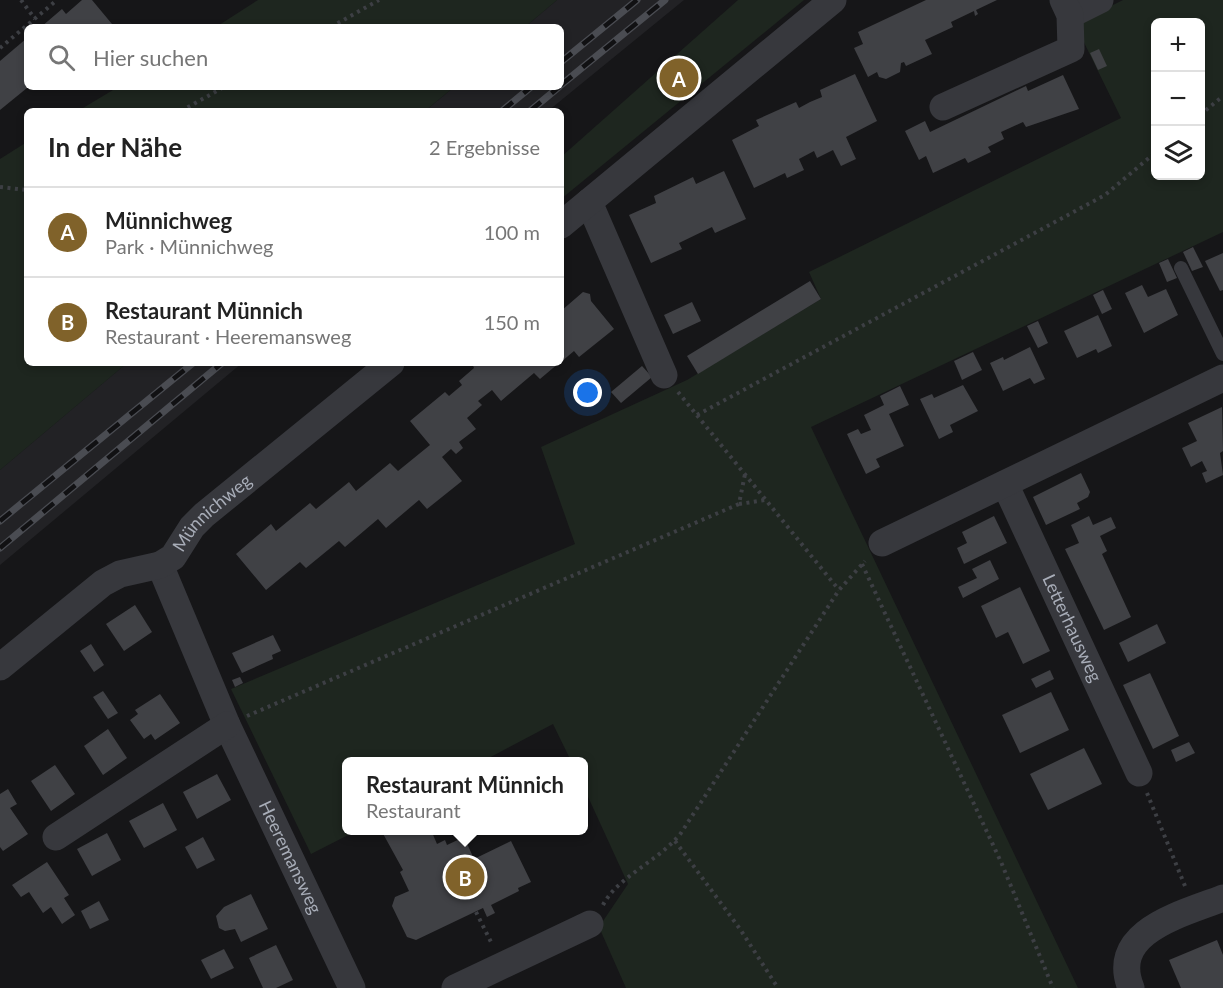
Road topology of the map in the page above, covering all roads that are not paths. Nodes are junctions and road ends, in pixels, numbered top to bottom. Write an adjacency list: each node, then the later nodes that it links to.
1 (833, 0): 5 (street)
2 (1100, 0): 3 (street)
3 (1066, 8): 4 (street)
4 (943, 107)
5 (589, 202): 6 (street); 10 (street)
6 (564, 223)
7 (1181, 268): 8 (lane)
8 (1223, 354)
9 (387, 366): 14 (street, Münnichweg)
10 (664, 375)
11 (1223, 378): 12 (street)
12 (1005, 484): 13 (street); 17 (street, Letterhausweg)
13 (882, 543)
14 (160, 565): 15 (street, Münnichweg); 16 (street, Heeremansweg)
15 (0, 667)
16 (227, 724): 18 (street); 21 (street, Heeremansweg)
17 (1139, 773)
18 (56, 837)
19 (1223, 898): 23 (street)
20 (590, 924): 22 (street)
21 (352, 988)
22 (455, 988)
23 (1131, 988)

